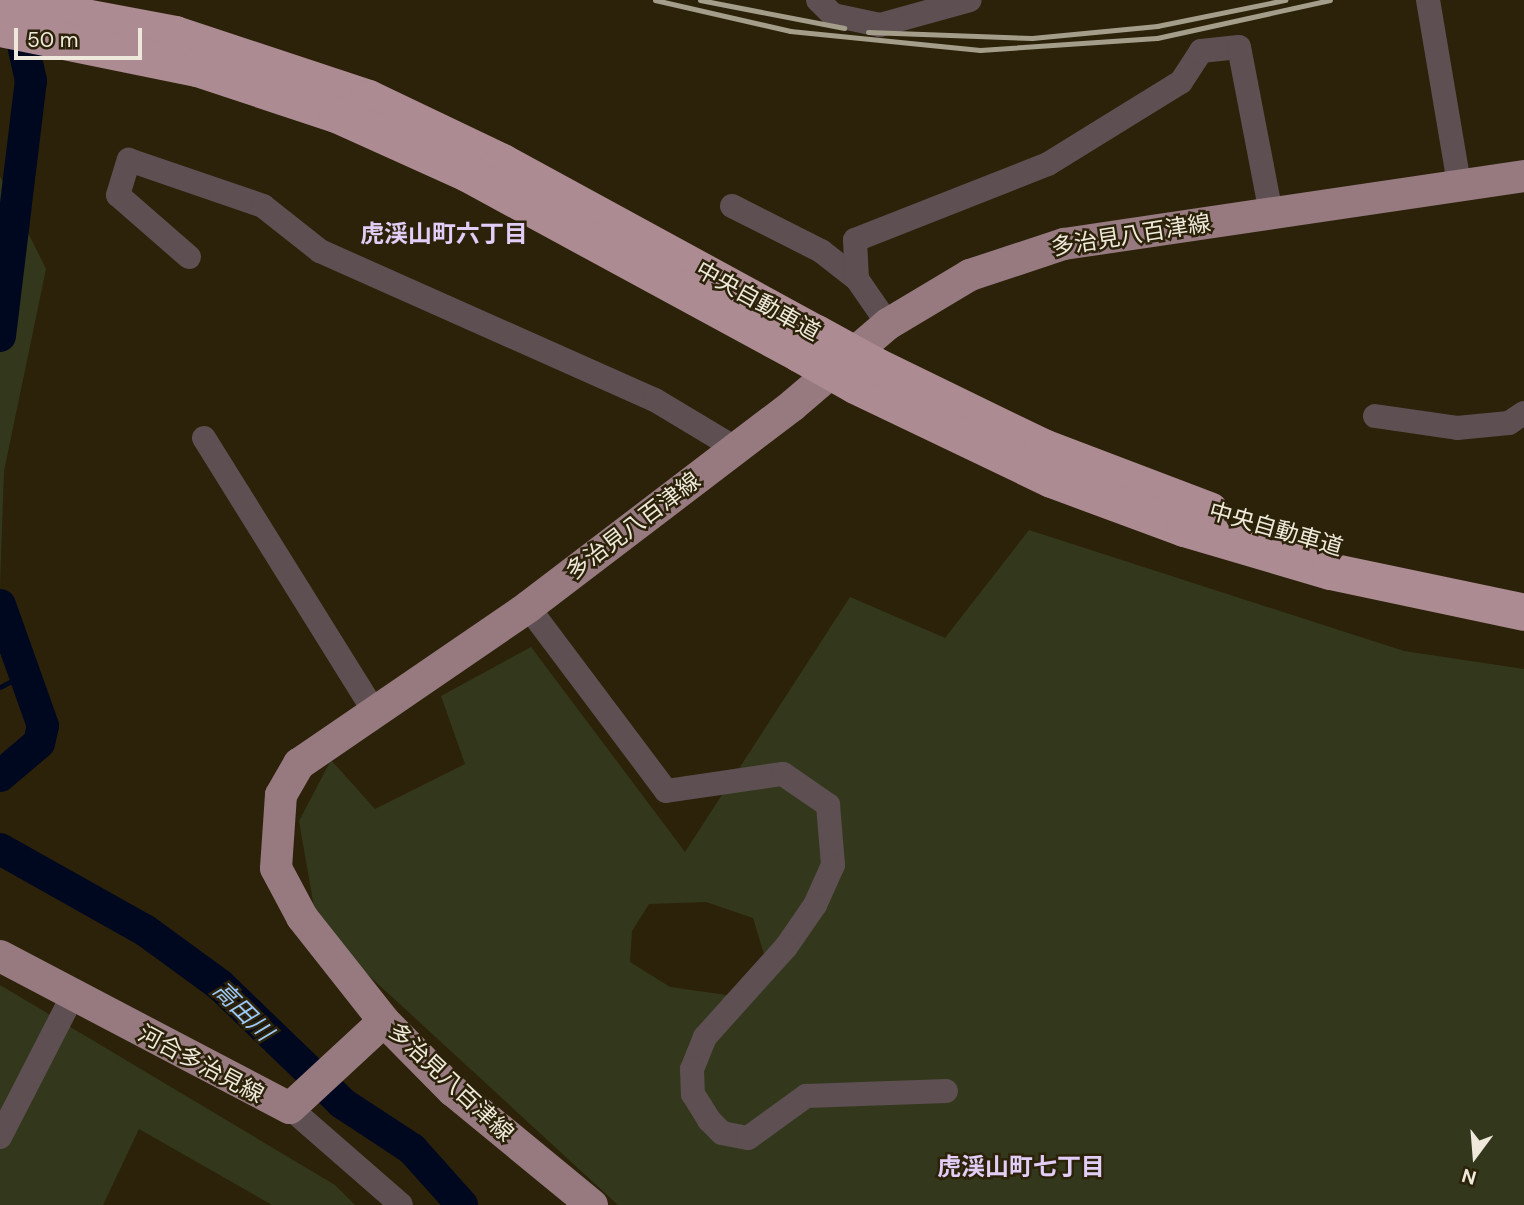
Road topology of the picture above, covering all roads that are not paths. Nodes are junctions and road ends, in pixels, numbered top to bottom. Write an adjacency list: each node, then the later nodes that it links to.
1 (818, 0): 2 (street)
2 (970, 0)
3 (1428, 0): 8 (street)
4 (0, 1): 6 (highway, 中央自動車道)
5 (0, 28): 6 (highway, 中央自動車道)
6 (120, 34): 14 (highway, 中央自動車道, bridge)
7 (1524, 180): 8 (main road, 多治見八百津線)
8 (1460, 184): 10 (main road, 多治見八百津線)
9 (732, 206): 12 (street)
10 (1270, 213): 12 (street); 13 (main road, 多治見八百津線)
11 (189, 257): 18 (street)
12 (857, 279): 13 (street)
13 (888, 324): 18 (main road, 多治見八百津線)
14 (866, 375): 19 (highway, 中央自動車道); 20 (highway, 中央自動車道)
15 (1524, 413): 16 (street)
16 (1375, 416)
17 (204, 438): 24 (street)
18 (735, 448): 21 (main road, 多治見八百津線)
19 (1524, 587)
20 (1488, 606): 22 (highway, 中央自動車道); 23 (highway)
21 (528, 607): 24 (main road, 多治見八百津線); 28 (street)
22 (1524, 612)
23 (1524, 618)
24 (374, 711): 27 (main road, 多治見八百津線)
25 (0, 956): 26 (main road, 河合多治見線)
26 (72, 997): 29 (main road, 河合多治見線); 30 (street)
27 (384, 1021): 29 (main road); 32 (main road, 多治見八百津線)
28 (946, 1091)
29 (296, 1105): 31 (street)
30 (0, 1137)
31 (401, 1205)
32 (592, 1205)

